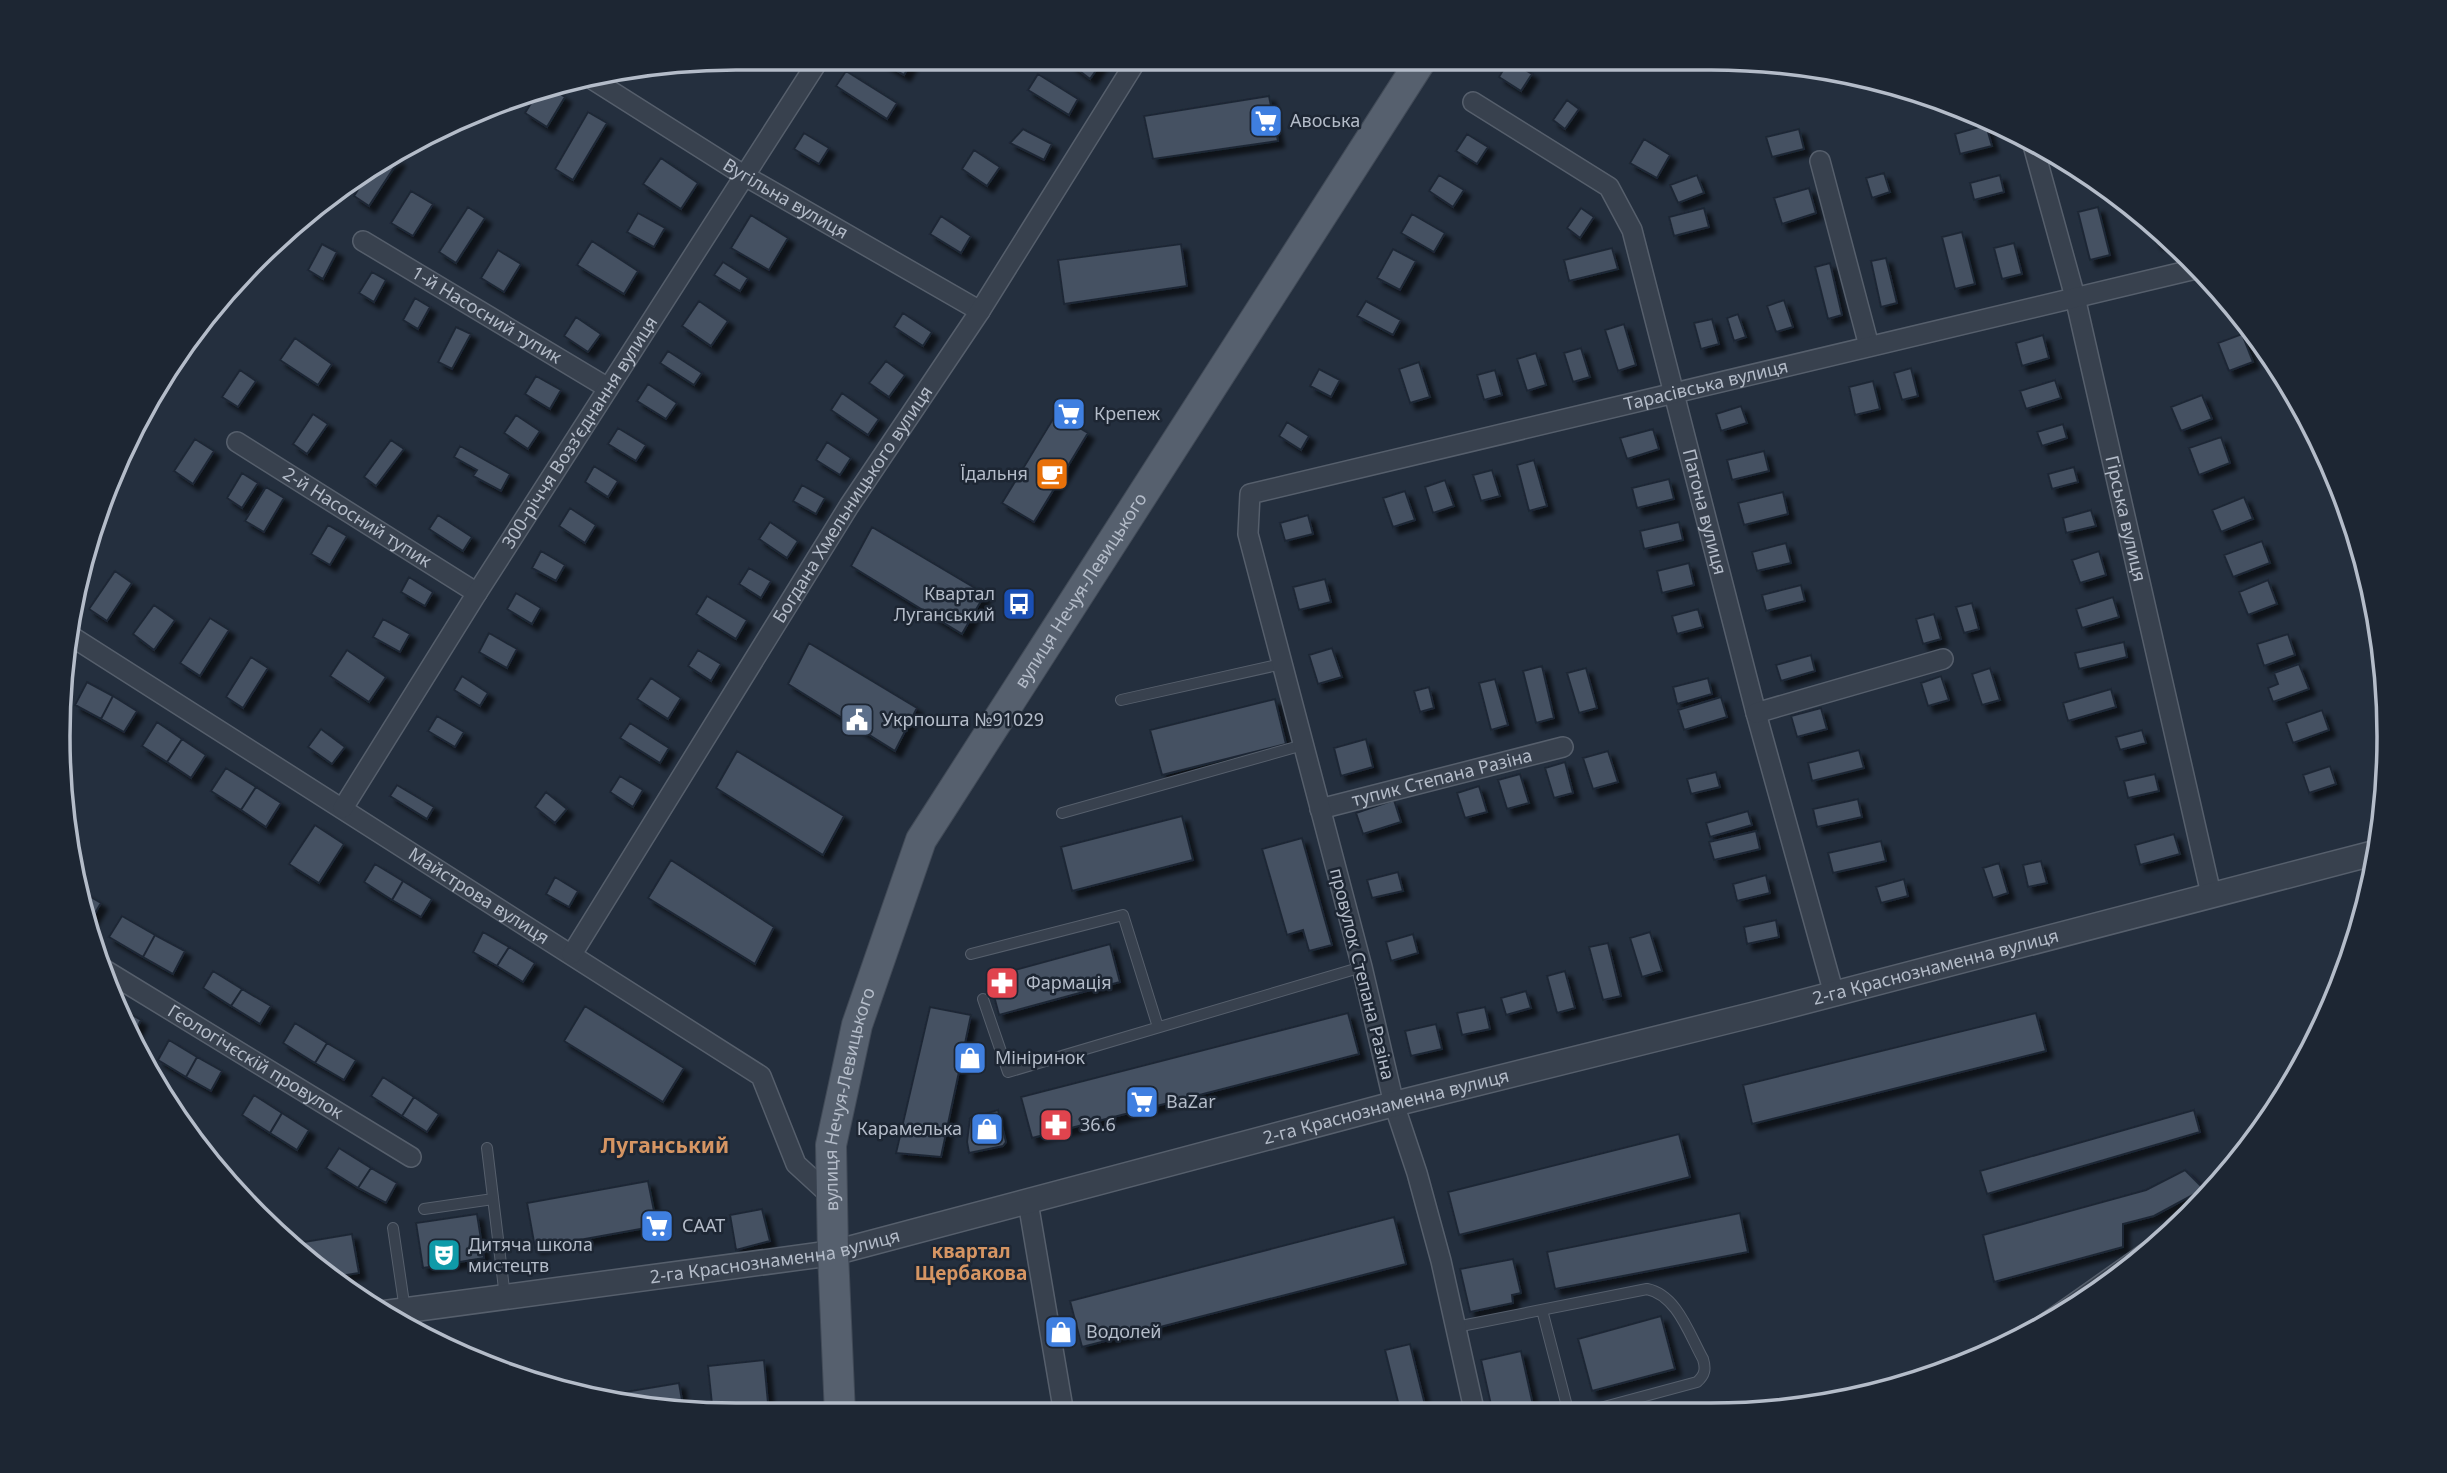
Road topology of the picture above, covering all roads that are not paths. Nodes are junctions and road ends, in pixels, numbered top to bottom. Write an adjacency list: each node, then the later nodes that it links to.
1 (812, 70): 8 (street, 300-річчя Возз’єднання вулиця)
2 (1131, 70): 12 (street, Богдана Хмельницького вулиця)
3 (1415, 70): 41 (main road, вулиця Нечуя-Левицького)
4 (600, 84): 8 (street, Вугільна вулиця)
5 (1473, 103): 15 (street, Патона вулиця)
6 (2036, 155): 11 (street, Гірська вулиця)
7 (1821, 161): 13 (street)
8 (745, 176): 12 (street, Вугільна вулиця); 14 (street, 300-річчя Возз’єднання вулиця)
9 (363, 241): 14 (street, 1-й Насосний тупик)
10 (2188, 271): 11 (street, Тарасівська вулиця)
11 (2075, 298): 13 (street, Тарасівська вулиця); 30 (street, Гірська вулиця)
12 (980, 311): 31 (street, Богдана Хмельницького вулиця)
13 (1869, 346): 15 (street, Тарасівська вулиця)
14 (608, 388): 18 (street, 300-річчя Возз’єднання вулиця)
15 (1675, 393): 17 (street, Тарасівська вулиця); 23 (street, Патона вулиця)
16 (237, 442): 18 (street, 2-й Насосний тупик)
17 (1248, 534): 21 (street, провулок Степана Разіна)
18 (477, 593): 26 (street, 300-річчя Возз’єднання вулиця)
19 (78, 640): 26 (street, Майстрова вулиця)
20 (1943, 659): 23 (street)
21 (1282, 664): 22 (lane); 24 (street, провулок Степана Разіна)
22 (1121, 700)
23 (1756, 713): 35 (street, Патона вулиця)
24 (1303, 745): 27 (street, провулок Степана Разіна); 28 (lane)
25 (1563, 747): 27 (street, тупик Степана Разіна)
26 (343, 808): 31 (street, Майстрова вулиця)
27 (1320, 809): 33 (street, провулок Степана Разіна)
28 (1062, 813)
29 (2366, 855): 30 (street, 2-га Краснознаменна вулиця)
30 (2211, 894): 35 (street, 2-га Краснознаменна вулиця)
31 (572, 954): 41 (street, Майстрова вулиця)
32 (971, 954): 37 (lane)
33 (1362, 967): 37 (lane); 38 (street, провулок Степана Разіна)
34 (115, 976): 40 (street, Гєологічєскій провулок)
35 (1834, 993): 38 (street, 2-га Краснознаменна вулиця)
36 (983, 999): 37 (lane)
37 (1158, 1027)
38 (1394, 1104): 43 (street, 2-га Краснознаменна вулиця); 51 (street, провулок Степана Разіна)
39 (487, 1148): 42 (lane)
40 (411, 1157)
41 (832, 1197): 46 (main road, вулиця Нечуя-Левицького)
42 (493, 1199): 44 (lane); 47 (lane)
43 (1028, 1202): 46 (street, 2-га Краснознаменна вулиця); 53 (street)
44 (424, 1209)
45 (393, 1228): 48 (lane)
46 (832, 1253): 47 (street, 2-га Краснознаменна вулиця); 52 (main road, вулиця Нечуя-Левицького)
47 (505, 1297): 50 (street, 2-га Краснознаменна вулиця)
48 (395, 1309)
49 (1542, 1310): 51 (lane); 55 (lane); 56 (lane)
50 (399, 1311)
51 (1456, 1327): 54 (street, провулок Степана Разіна)
52 (839, 1403)
53 (1062, 1403)
54 (1473, 1403)
55 (1566, 1403)
56 (1619, 1403)

